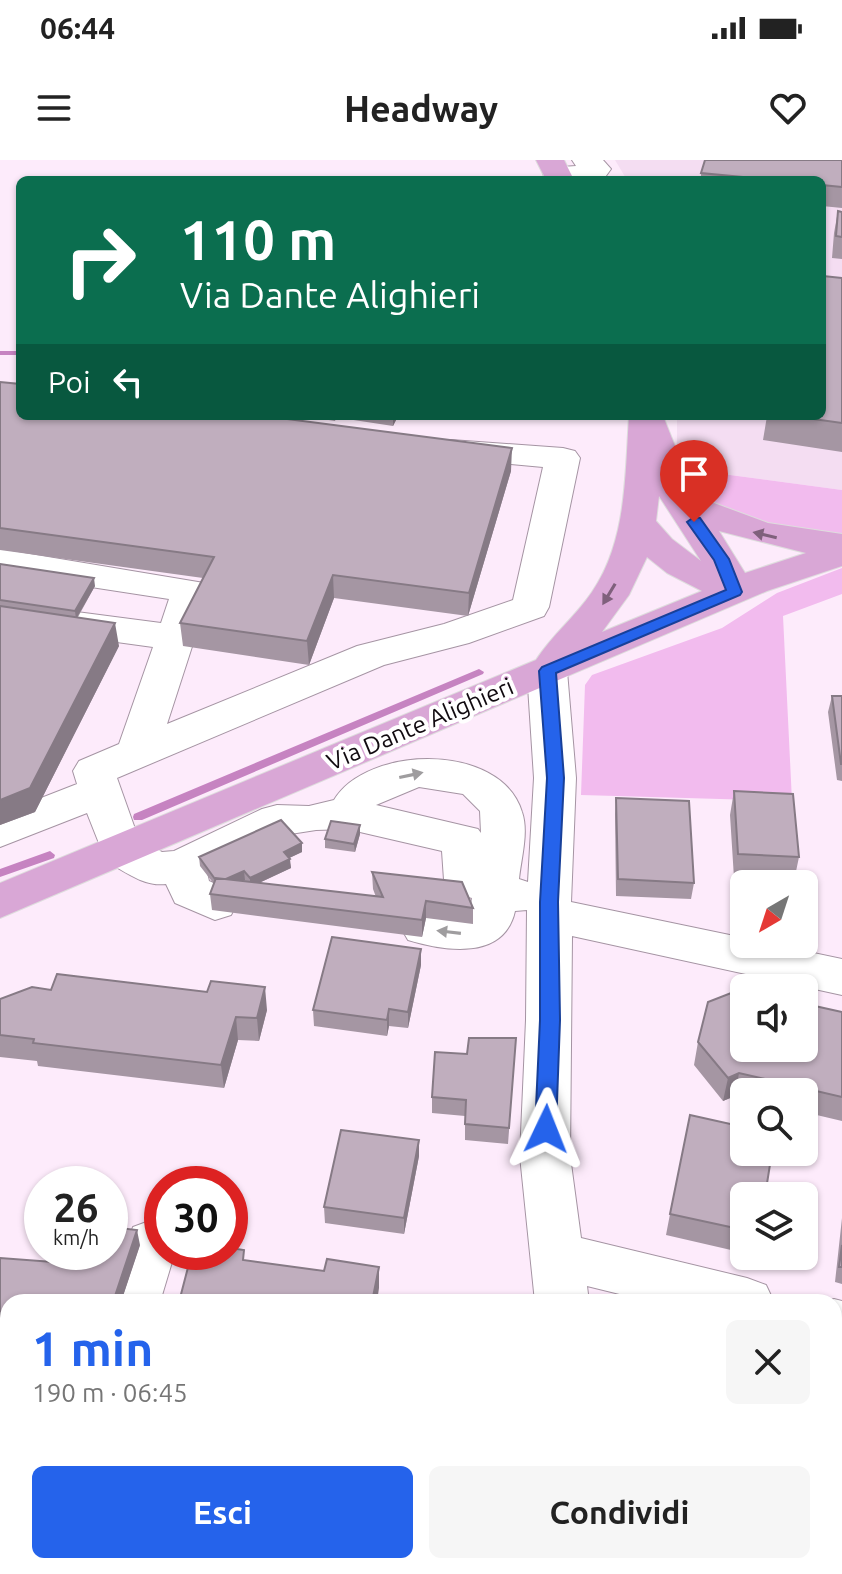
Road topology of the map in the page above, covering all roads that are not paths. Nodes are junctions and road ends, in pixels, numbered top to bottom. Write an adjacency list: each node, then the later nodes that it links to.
1 (586, 160): 2 (street)
2 (556, 171)
3 (648, 420): 7 (main road)
4 (649, 420): 6 (main road)
5 (420, 448): 15 (street)
6 (681, 503): 8 (main road, one-way to 6); 11 (main road)
7 (638, 522): 11 (main road); 14 (main road, one-way to 14)
8 (842, 545)
9 (842, 553): 11 (main road, Via Dante Alighieri)
10 (0, 561): 13 (street)
11 (735, 592): 14 (main road, Via Dante Alighieri)
12 (0, 614): 13 (street)
13 (176, 637): 15 (street)
14 (547, 671): 16 (main road, Via Dante Alighieri); 26 (street)
15 (137, 753): 17 (street)
16 (287, 780): 19 (street); 21 (main road, Via Dante Alighieri)
17 (99, 792): 20 (street); 21 (street)
18 (347, 814): 19 (street); 23 (street); 23 (street, one-way to 23)
19 (303, 819): 22 (street)
20 (0, 831)
21 (121, 850): 22 (street); 24 (main road, Via Dante Alighieri)
22 (182, 866): 25 (street)
23 (495, 891): 26 (street); 27 (street, one-way to 27)
24 (0, 901)
25 (215, 903)
26 (549, 908): 28 (street); 30 (street)
27 (424, 928)
28 (842, 977)
29 (144, 1268): 31 (street)
30 (559, 1278): 32 (street)
31 (136, 1294)
32 (684, 1294)

